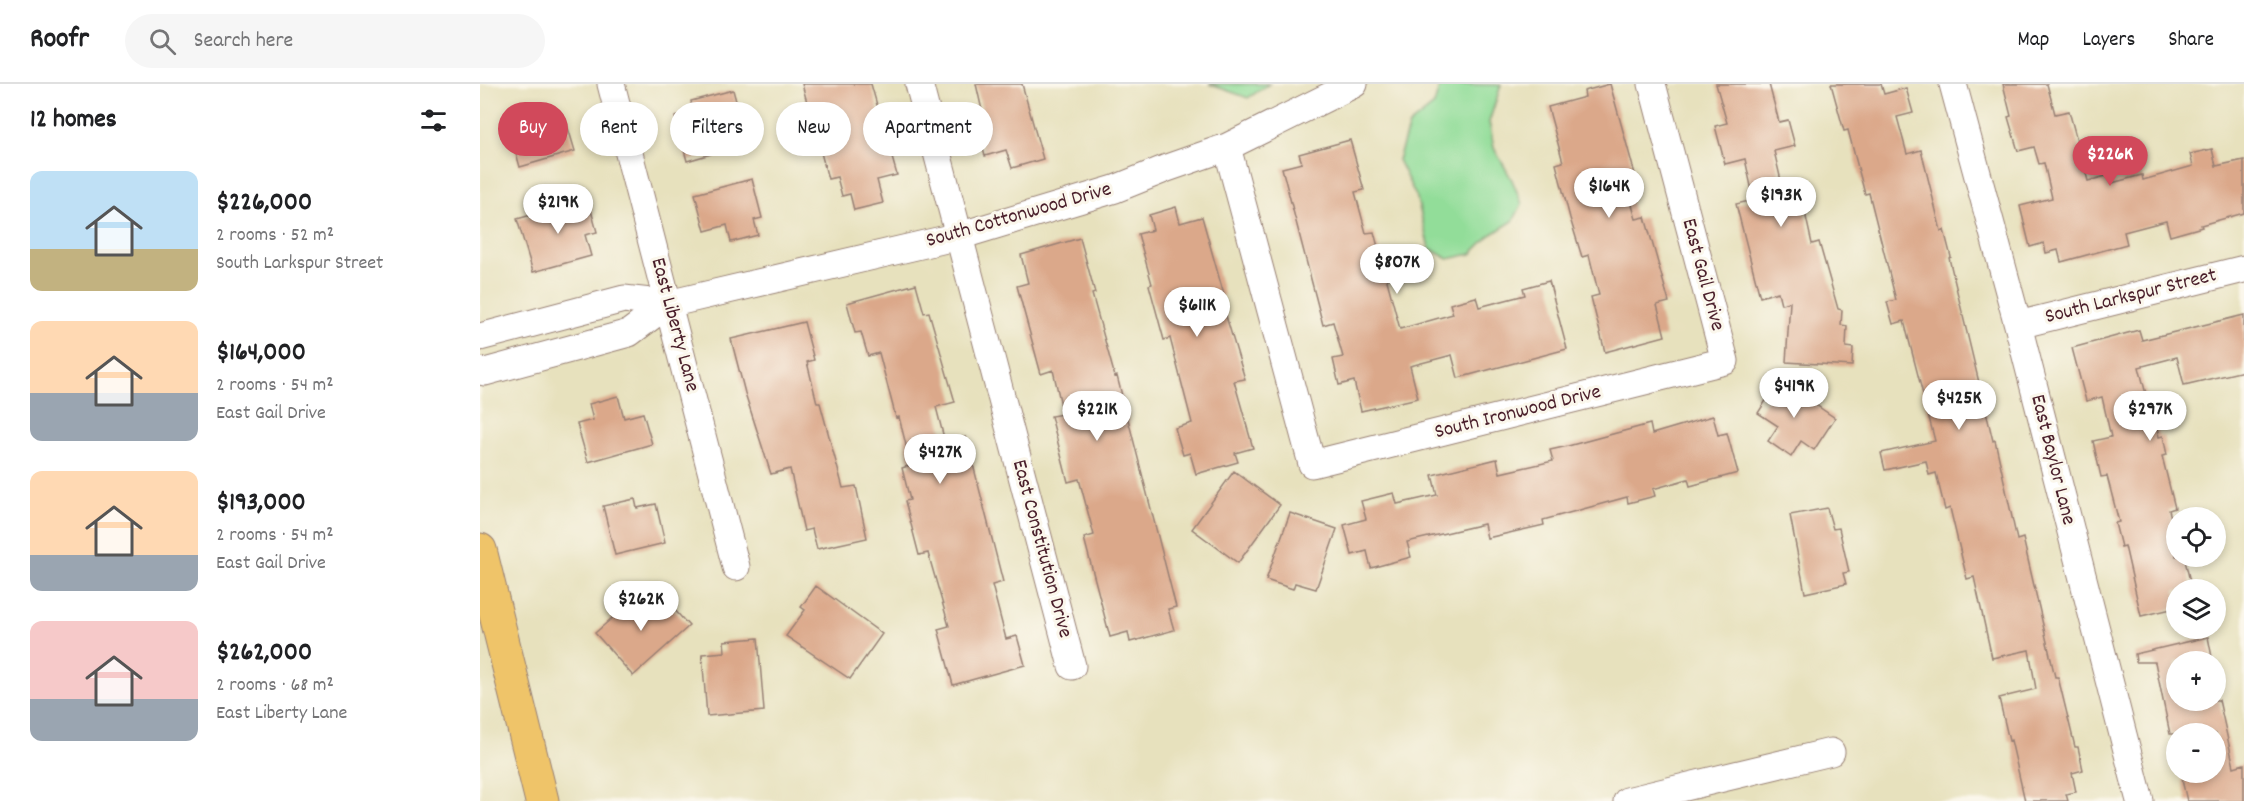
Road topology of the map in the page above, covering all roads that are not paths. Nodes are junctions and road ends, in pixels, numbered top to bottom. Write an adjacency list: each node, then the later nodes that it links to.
1 (611, 84): 9 (street, East Liberty Lane)
2 (919, 84): 7 (street, East Constitution Drive)
3 (1354, 84): 6 (street, South Cottonwood Drive)
4 (1652, 84): 12 (street, East Gail Drive)
5 (1953, 84): 10 (street, East Baylor Lane)
6 (1227, 147): 7 (street, South Cottonwood Drive); 12 (street, South Ironwood Drive)
7 (959, 236): 9 (street, South Cottonwood Drive); 16 (street, East Constitution Drive)
8 (2244, 269): 10 (street, South Larkspur Street)
9 (668, 304): 11 (street, South Cottonwood Drive); 13 (street, South Cottonwood Drive); 15 (street, East Liberty Lane)
10 (2018, 325): 20 (street, East Baylor Lane)
11 (480, 337)
12 (1725, 361)
13 (480, 371)
14 (480, 550): 18 (main road)
15 (736, 567)
16 (1072, 666)
17 (1831, 753): 19 (street)
18 (542, 801)
19 (1627, 801)
20 (2140, 801)

